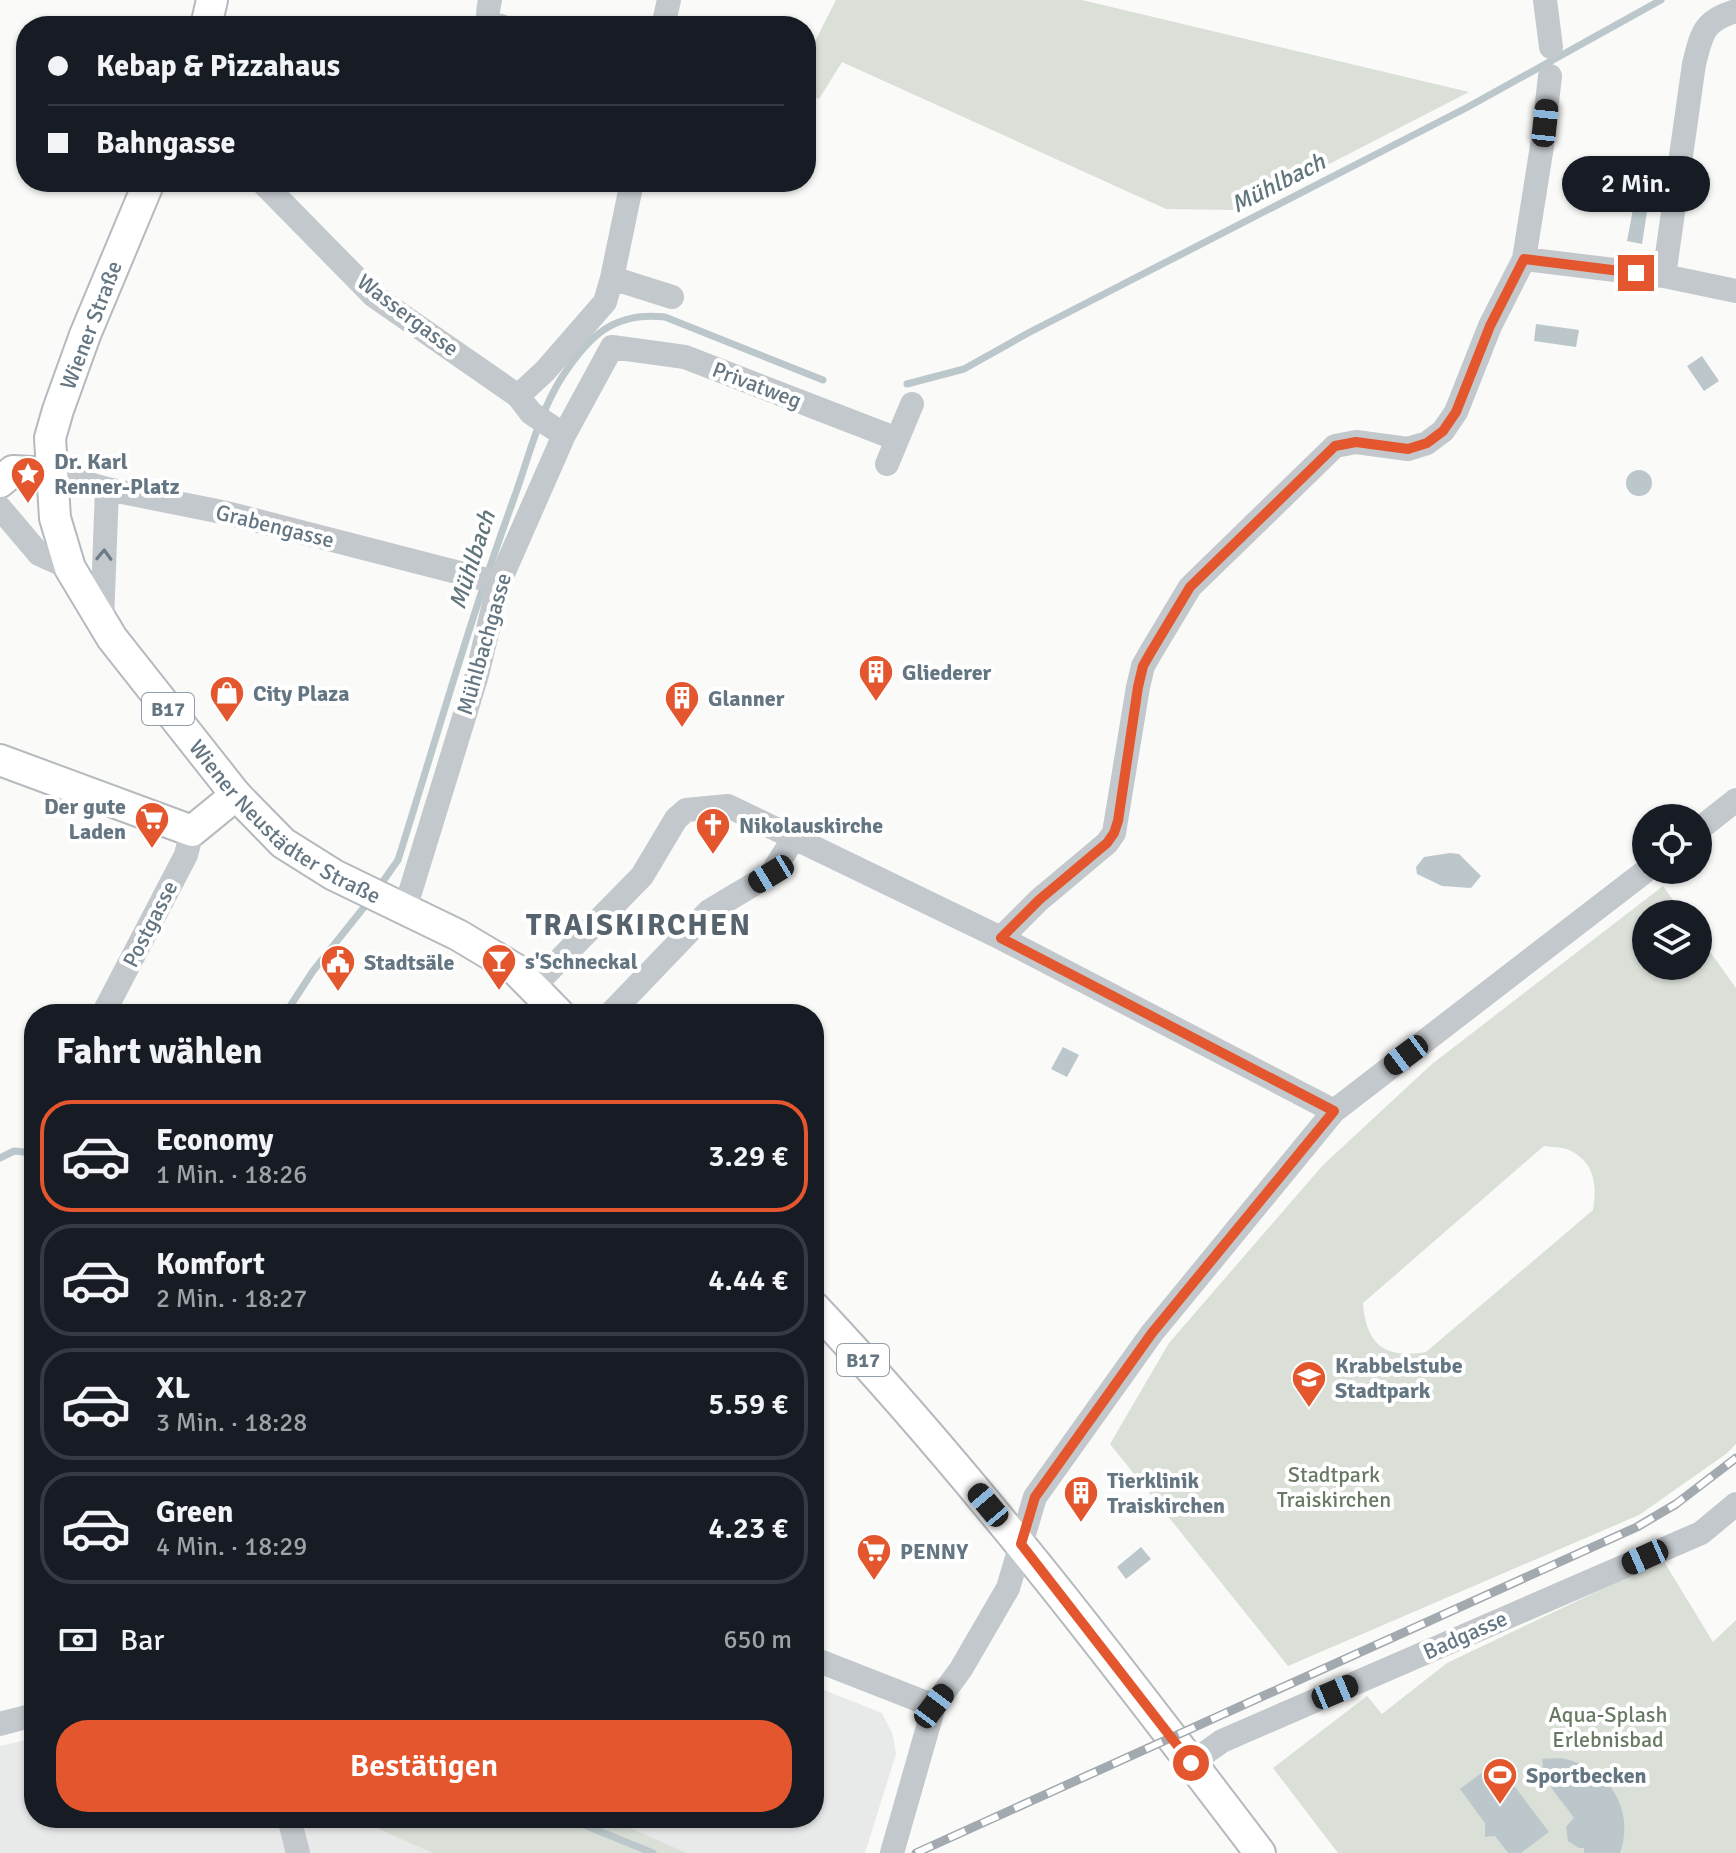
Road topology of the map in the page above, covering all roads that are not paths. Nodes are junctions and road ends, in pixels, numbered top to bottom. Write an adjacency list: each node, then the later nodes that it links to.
1 (1545, 0): 3 (street)
2 (1736, 11): 9 (street)
3 (1551, 47)
4 (1550, 76): 8 (street)
5 (145, 192): 18 (main road, Wiener Straße / B17)
6 (272, 192): 15 (street, Wassergasse)
7 (630, 192): 10 (street, Mühlbachgasse)
8 (1524, 259): 9 (street); 33 (street)
9 (1664, 276): 11 (street)
10 (612, 278): 12 (street); 15 (street, Mühlbachgasse)
11 (1736, 291)
12 (672, 297)
13 (612, 347): 15 (street, Mühlbachgasse); 16 (street, Privatweg)
14 (912, 404): 16 (street)
15 (540, 418): 23 (street, Mühlbachgasse)
16 (897, 439): 17 (street)
17 (887, 464)
18 (51, 473): 19 (main road); 20 (street, Grabengasse); 22 (main road, Wiener Neustädter Straße / B17)
19 (0, 482)
20 (107, 489): 23 (street, Grabengasse); 24 (street, one-way to 20)
21 (0, 508): 22 (street)
22 (70, 568): 24 (main road, Wiener Neustädter Straße / B17)
23 (488, 581): 32 (street, Mühlbachgasse)
24 (102, 621): 26 (main road, Wiener Neustädter Straße / B17)
25 (0, 760): 29 (main road)
26 (236, 795): 29 (main road); 32 (main road, Wiener Neustädter Straße / B17)
27 (1736, 800): 28 (street)
28 (1712, 819)
29 (192, 831): 35 (street, Postgasse)
30 (794, 838): 33 (street); 34 (street); 37 (street)
31 (1632, 882): 38 (street)
32 (398, 906): 34 (main road, Wiener Neustädter Straße / B17)
33 (1001, 938): 38 (street)
34 (533, 987): 36 (main road, Wiener Neustädter Straße / B17)
35 (108, 1004)
36 (549, 1004)
37 (620, 1004)
38 (1334, 1111): 41 (street)
39 (824, 1318): 41 (main road, B17)
40 (1736, 1504): 46 (street, Badgasse)
41 (1021, 1544): 43 (street); 46 (main road, B17)
42 (824, 1663): 43 (street)
43 (934, 1706): 49 (street)
44 (24, 1718): 45 (street)
45 (0, 1724)
46 (1191, 1763): 50 (main road, B17)
47 (292, 1828): 48 (street)
48 (298, 1853)
49 (892, 1853)
50 (1260, 1853)

